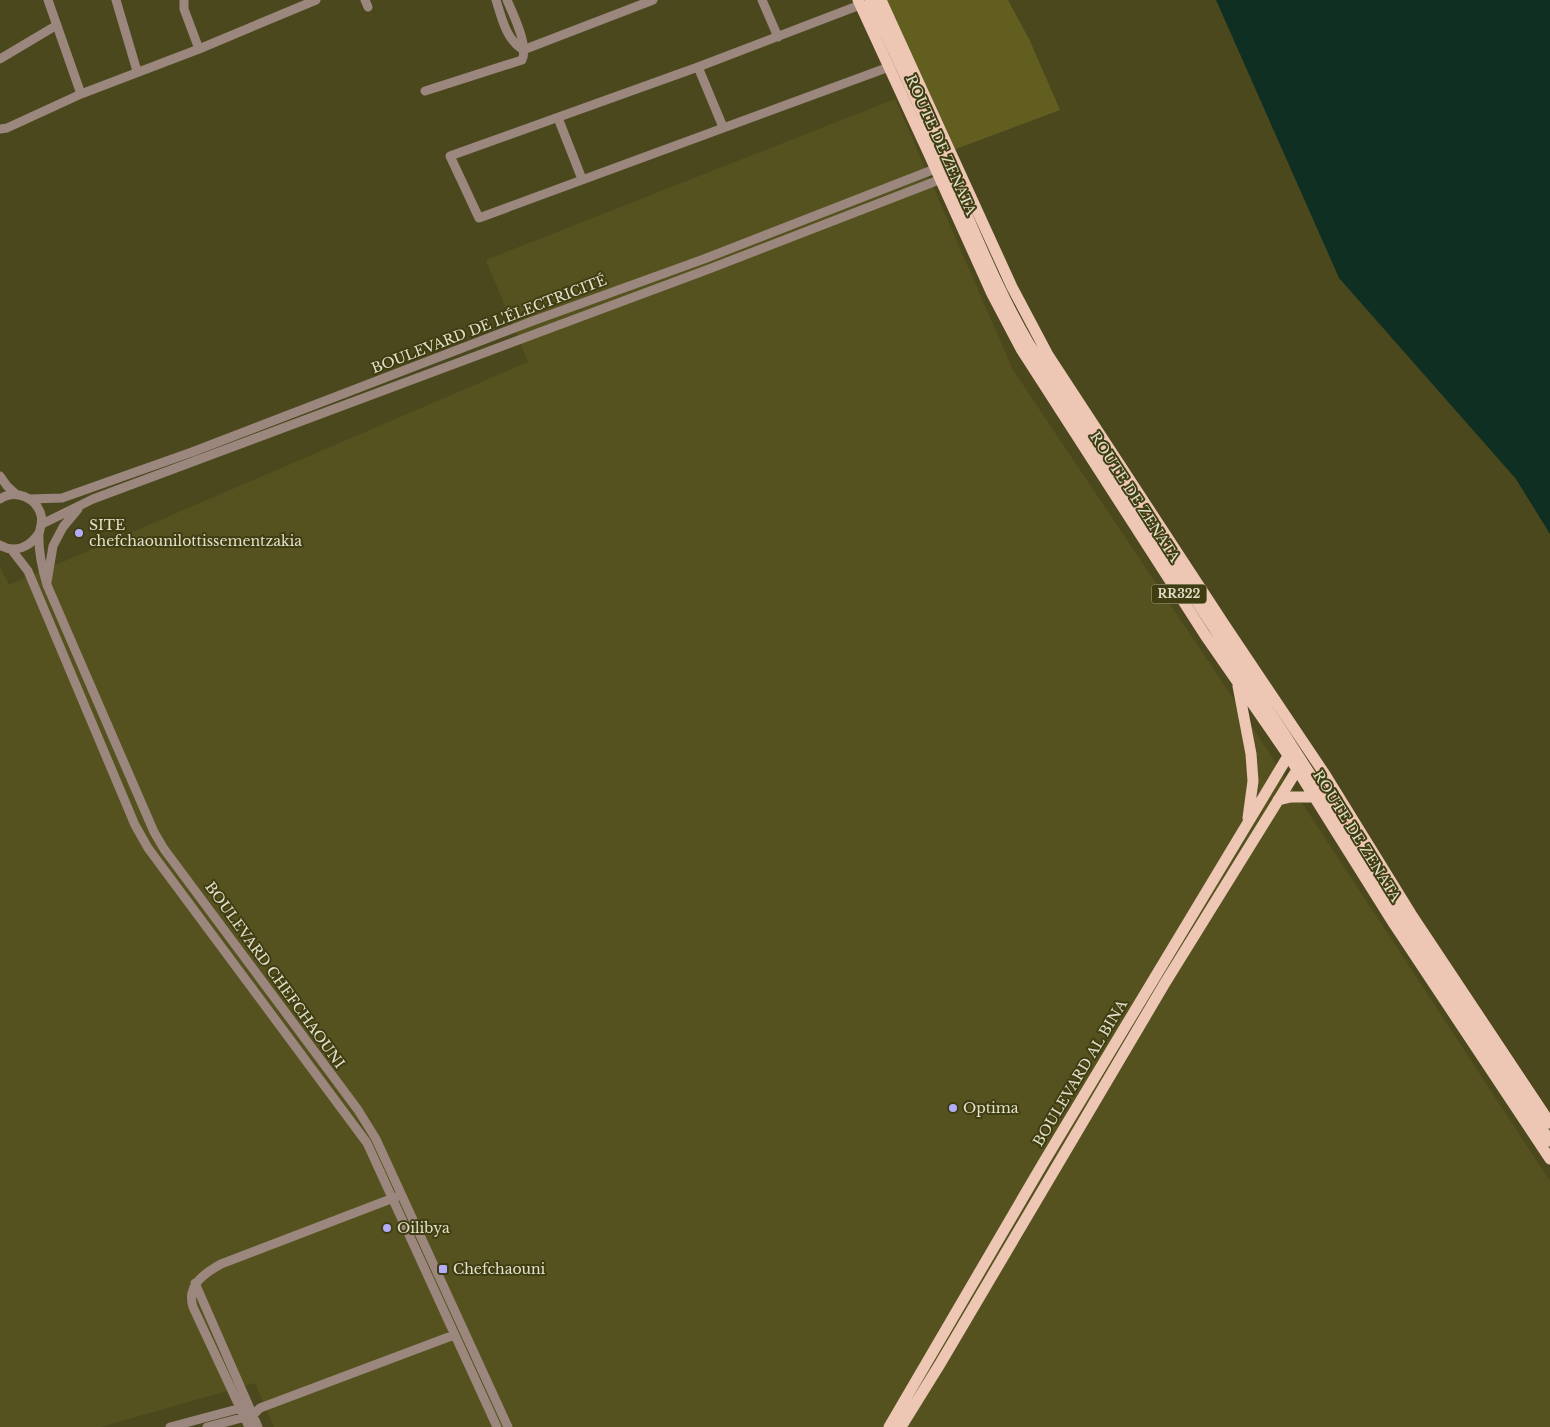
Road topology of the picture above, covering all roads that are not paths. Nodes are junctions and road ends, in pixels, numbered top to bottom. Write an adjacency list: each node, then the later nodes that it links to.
1 (48, 0): 11 (street)
2 (116, 0): 18 (street)
3 (184, 0): 13 (street)
4 (316, 0): 13 (street)
5 (496, 0): 14 (street)
6 (507, 0): 14 (street)
7 (653, 0): 14 (street)
8 (762, 0): 12 (street)
9 (881, 0): 24 (main road, ROUTE DE ZENATA / RR322)
10 (863, 1): 12 (street); 17 (main road, ROUTE DE ZENATA / RR322); 24 (main road, ROUTE DE ZENATA / RR322)
11 (57, 25): 15 (street); 20 (street)
12 (778, 37): 16 (street)
13 (199, 49): 18 (street)
14 (523, 50): 19 (street)
15 (0, 59)
16 (698, 67): 21 (street); 22 (street)
17 (889, 67): 22 (street); 24 (main road, ROUTE DE ZENATA / RR322)
18 (137, 71): 20 (street)
19 (425, 91)
20 (81, 94): 23 (street)
21 (558, 118): 26 (street); 26 (street)
22 (723, 127): 26 (street)
23 (0, 129)
24 (943, 165): 25 (main road, ROUTE DE ZENATA / RR322); 25 (main road, ROUTE DE ZENATA / RR322); 30 (street, BOULEVARD DE L'ÉLECTRICITÉ)
25 (948, 176): 31 (street, BOULEVARD DE L'ÉLECTRICITÉ); 35 (main road, ROUTE DE ZENATA / RR322); 36 (main road, ROUTE DE ZENATA / RR322); 37 (main road, ROUTE DE ZENATA / RR322)
26 (582, 179)
27 (0, 476): 28 (street)
28 (17, 495): 29 (street); 30 (street)
29 (0, 499)
30 (30, 499): 32 (street, BOULEVARD CHEFCHAOUNI)
31 (81, 506): 32 (street, BOULEVARD DE L'ÉLECTRICITÉ); 34 (street)
32 (40, 529): 33 (street, BOULEVARD CHEFCHAOUNI); 34 (street, BOULEVARD CHEFCHAOUNI)
33 (4, 547): 48 (street, BOULEVARD CHEFCHAOUNI)
34 (47, 585): 47 (street, BOULEVARD CHEFCHAOUNI)
35 (1237, 682): 37 (main road, ROUTE DE ZENATA / RR322); 42 (main road)
36 (1300, 736): 37 (main road, BOULEVARD AL BINA); 38 (main road, ROUTE DE ZENATA / RR322)
37 (1290, 751): 39 (main road, ROUTE DE ZENATA / RR322); 42 (main road, BOULEVARD AL BINA)
38 (1310, 752): 39 (main road, BOULEVARD AL BINA); 43 (main road, ROUTE DE ZENATA / RR322)
39 (1299, 765): 40 (main road, ROUTE DE ZENATA / RR322); 41 (main road, BOULEVARD AL BINA); 44 (main road, ROUTE DE ZENATA / RR322); 45 (main road, ROUTE DE ZENATA / RR322)
40 (1314, 797): 41 (main road); 46 (main road, ROUTE DE ZENATA / RR322)
41 (1278, 800): 60 (main road, BOULEVARD AL BINA)
42 (1246, 826): 59 (main road, BOULEVARD AL BINA)
43 (1550, 1123)
44 (1550, 1141)
45 (1550, 1152)
46 (1550, 1159)
47 (402, 1194): 48 (street); 58 (street, BOULEVARD CHEFCHAOUNI)
48 (391, 1199): 49 (street, BOULEVARD CHEFCHAOUNI); 50 (street)
49 (454, 1335): 51 (street); 57 (street, BOULEVARD CHEFCHAOUNI)
50 (245, 1407): 51 (street); 52 (street); 53 (street)
51 (260, 1408): 52 (street)
52 (249, 1416): 54 (street); 55 (street); 56 (street)
53 (170, 1427)
54 (207, 1427)
55 (249, 1427)
56 (258, 1427)
57 (497, 1427)
58 (508, 1427)
59 (889, 1427)
60 (901, 1427)

